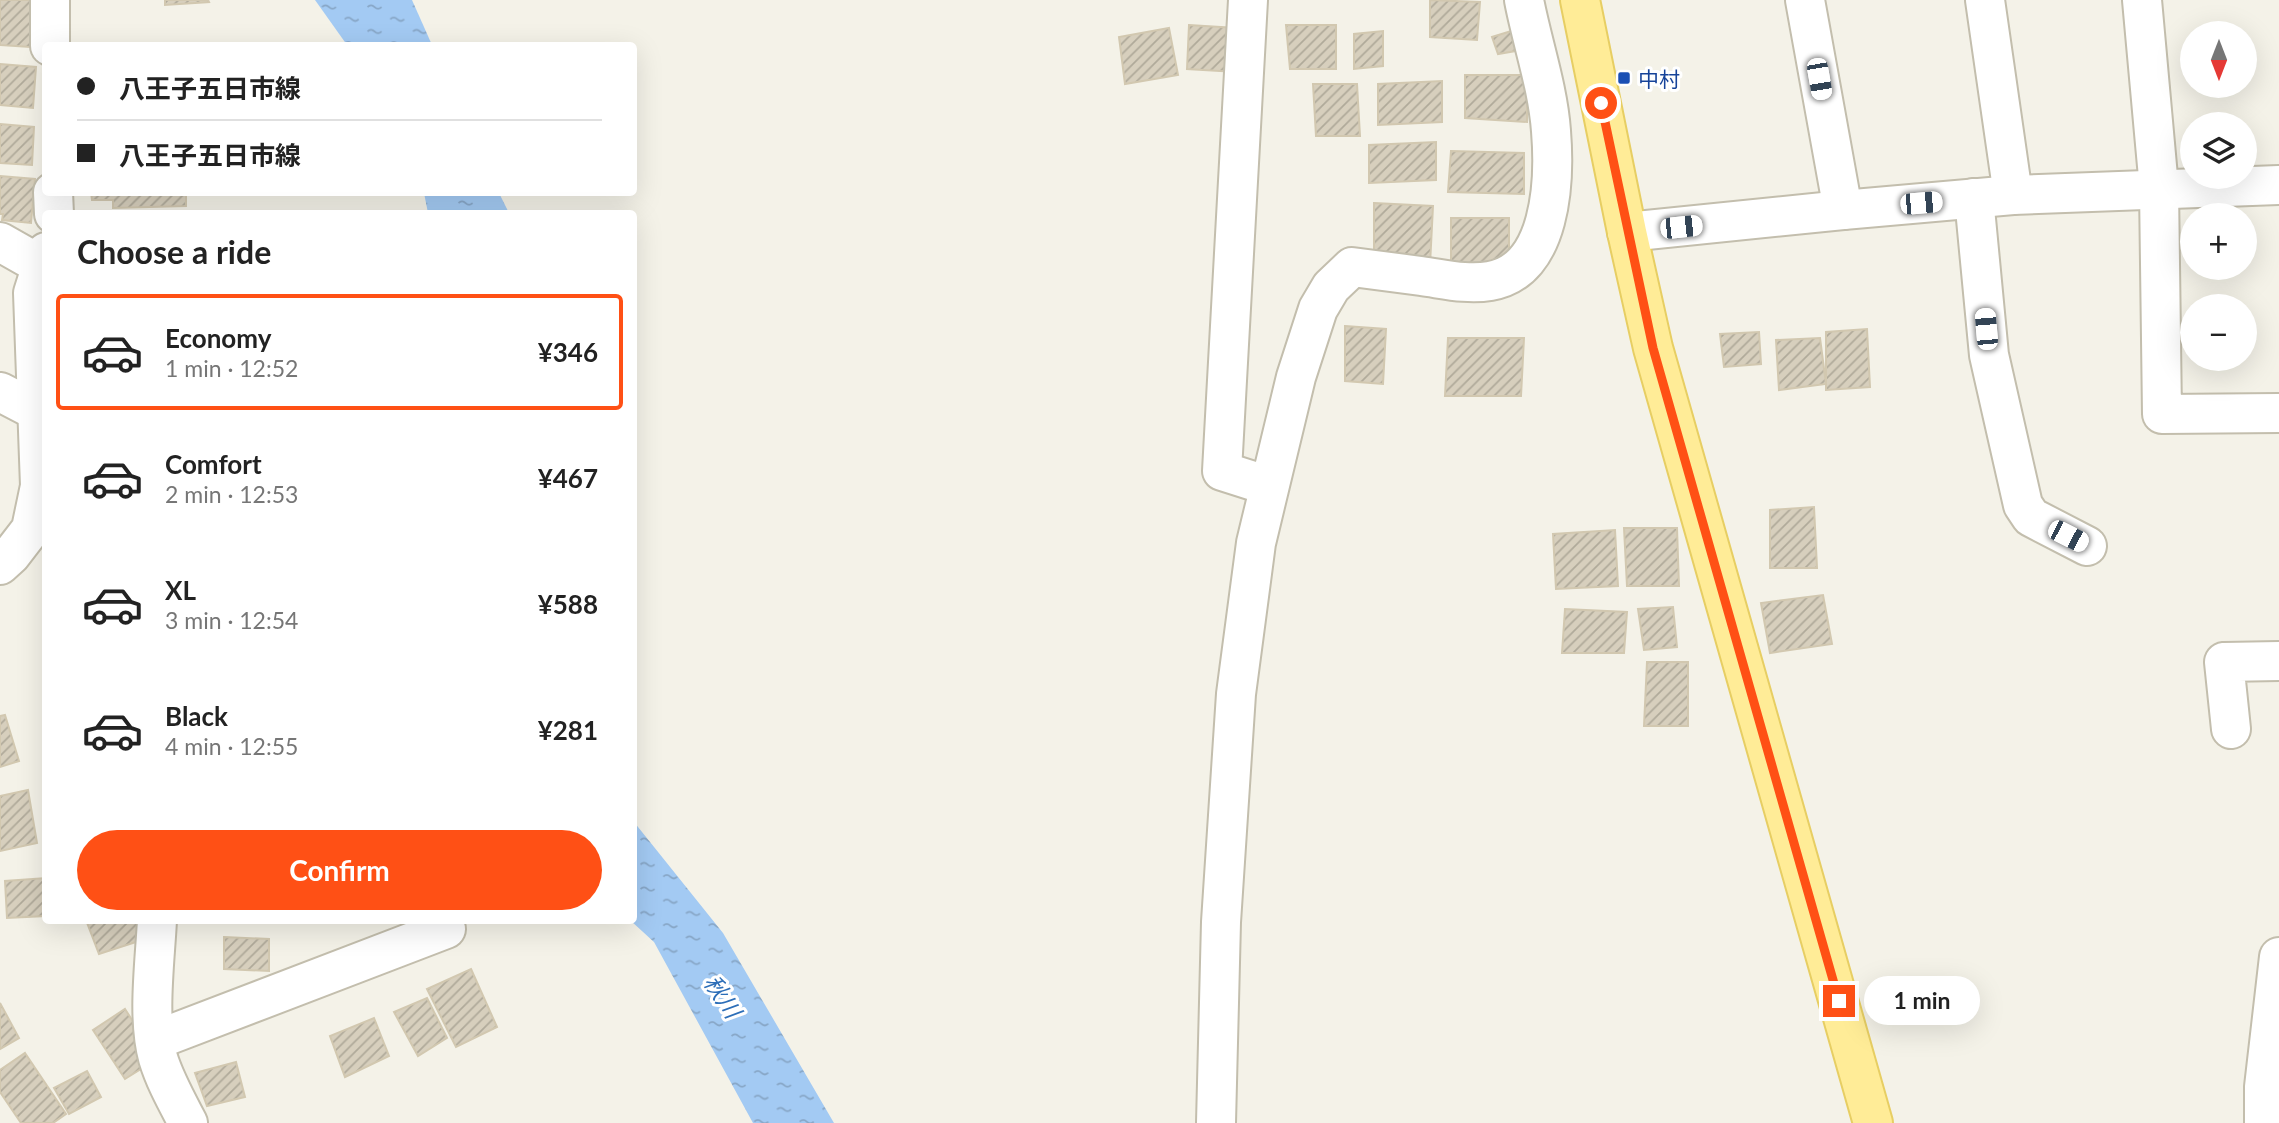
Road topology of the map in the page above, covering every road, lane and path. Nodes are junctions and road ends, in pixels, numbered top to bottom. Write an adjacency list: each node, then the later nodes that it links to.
1 (50, 0): 8 (street)
2 (1248, 0): 21 (street)
3 (1524, 0): 21 (street)
4 (1580, 0): 14 (main road)
5 (1805, 0): 13 (street)
6 (1985, 0): 11 (street)
7 (2143, 0): 10 (street)
8 (50, 42)
9 (2279, 185): 10 (street)
10 (2159, 188): 11 (street); 20 (street)
11 (2013, 195): 12 (street)
12 (1973, 198): 13 (street); 22 (street)
13 (1843, 210): 14 (street)
14 (1627, 232): 32 (main road)
15 (0, 242): 16 (street)
16 (42, 261)
17 (42, 268): 19 (street)
18 (0, 392): 19 (street)
19 (37, 411): 23 (street)
20 (2279, 413)
21 (1269, 486): 31 (street)
22 (2087, 546)
23 (0, 565)
24 (2279, 661): 25 (street)
25 (2231, 729)
26 (157, 924): 29 (street)
27 (446, 929): 29 (street)
28 (2279, 957): 33 (street)
29 (156, 1041): 30 (street)
30 (188, 1123)
31 (1216, 1123)
32 (1873, 1123)
33 (2264, 1123)

